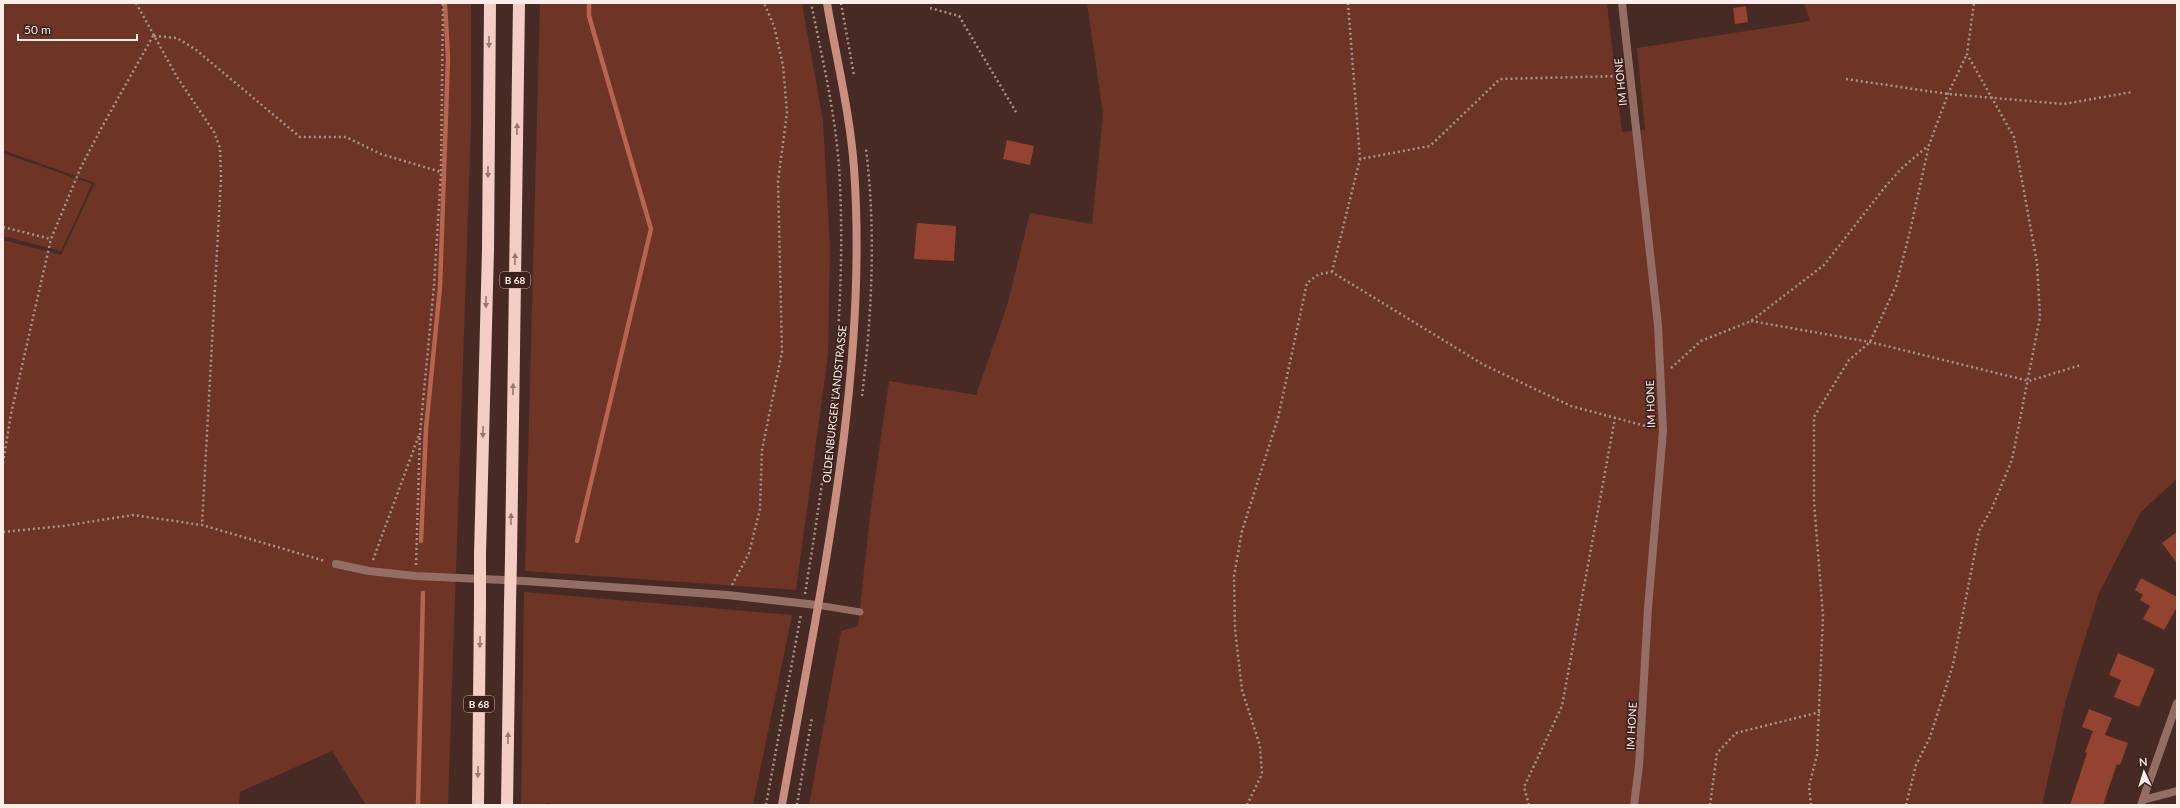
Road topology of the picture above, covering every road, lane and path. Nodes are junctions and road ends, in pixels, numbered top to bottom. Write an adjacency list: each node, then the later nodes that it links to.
1 (136, 3): 12 (path)
2 (442, 3): 22 (path)
3 (490, 3): 48 (highway, B 68, one-way to 48, bridge)
4 (518, 3): 49 (highway, B 68, one-way to 4, bridge)
5 (764, 3): 40 (path)
6 (811, 3): 41 (path)
7 (827, 3): 42 (street, OLDENBURGER LANDSTRASSE)
8 (1348, 3): 21 (path)
9 (1622, 3): 14 (street, IM HONE)
10 (1974, 3): 13 (path)
11 (930, 8): 19 (path)
12 (153, 36): 22 (path); 24 (path); 35 (path)
13 (1968, 54): 17 (path); 18 (path)
14 (1630, 75): 21 (path); 29 (street, IM HONE)
15 (1846, 79): 17 (path)
16 (2132, 92): 18 (path)
17 (1948, 94): 18 (path); 20 (path)
18 (1994, 98): 30 (path)
19 (1016, 112)
20 (1929, 145): 26 (path); 27 (path)
21 (1360, 159): 25 (path)
22 (441, 172): 33 (path)
23 (3, 227): 24 (path)
24 (50, 239): 34 (path)
25 (1332, 272): 31 (path); 52 (path)
26 (1751, 321): 27 (path); 29 (path)
27 (1870, 342): 30 (path); 45 (path)
28 (2081, 366): 30 (path)
29 (1660, 378): 32 (street, IM HONE)
30 (2029, 381): 57 (path)
31 (1615, 418): 32 (path); 53 (path)
32 (1663, 431): 54 (street, IM HONE)
33 (420, 433): 38 (path); 39 (path)
34 (3, 463)
35 (202, 525): 36 (path); 37 (path)
36 (3, 532)
37 (336, 564): 38 (street)
38 (369, 572): 39 (street)
39 (415, 576): 40 (street)
40 (727, 595): 41 (street)
41 (803, 603): 42 (street); 50 (path)
42 (817, 605): 43 (lane); 51 (street, OLDENBURGER LANDSTRASSE)
43 (860, 612)
44 (2177, 703): 47 (street)
45 (1820, 712): 55 (path); 56 (path)
46 (2177, 791): 47 (street)
47 (2142, 802)
48 (478, 805)
49 (507, 805)
50 (766, 805)
51 (782, 805)
52 (1247, 805)
53 (1529, 805)
54 (1634, 805)
55 (1710, 805)
56 (1811, 805)
57 (1906, 805)

